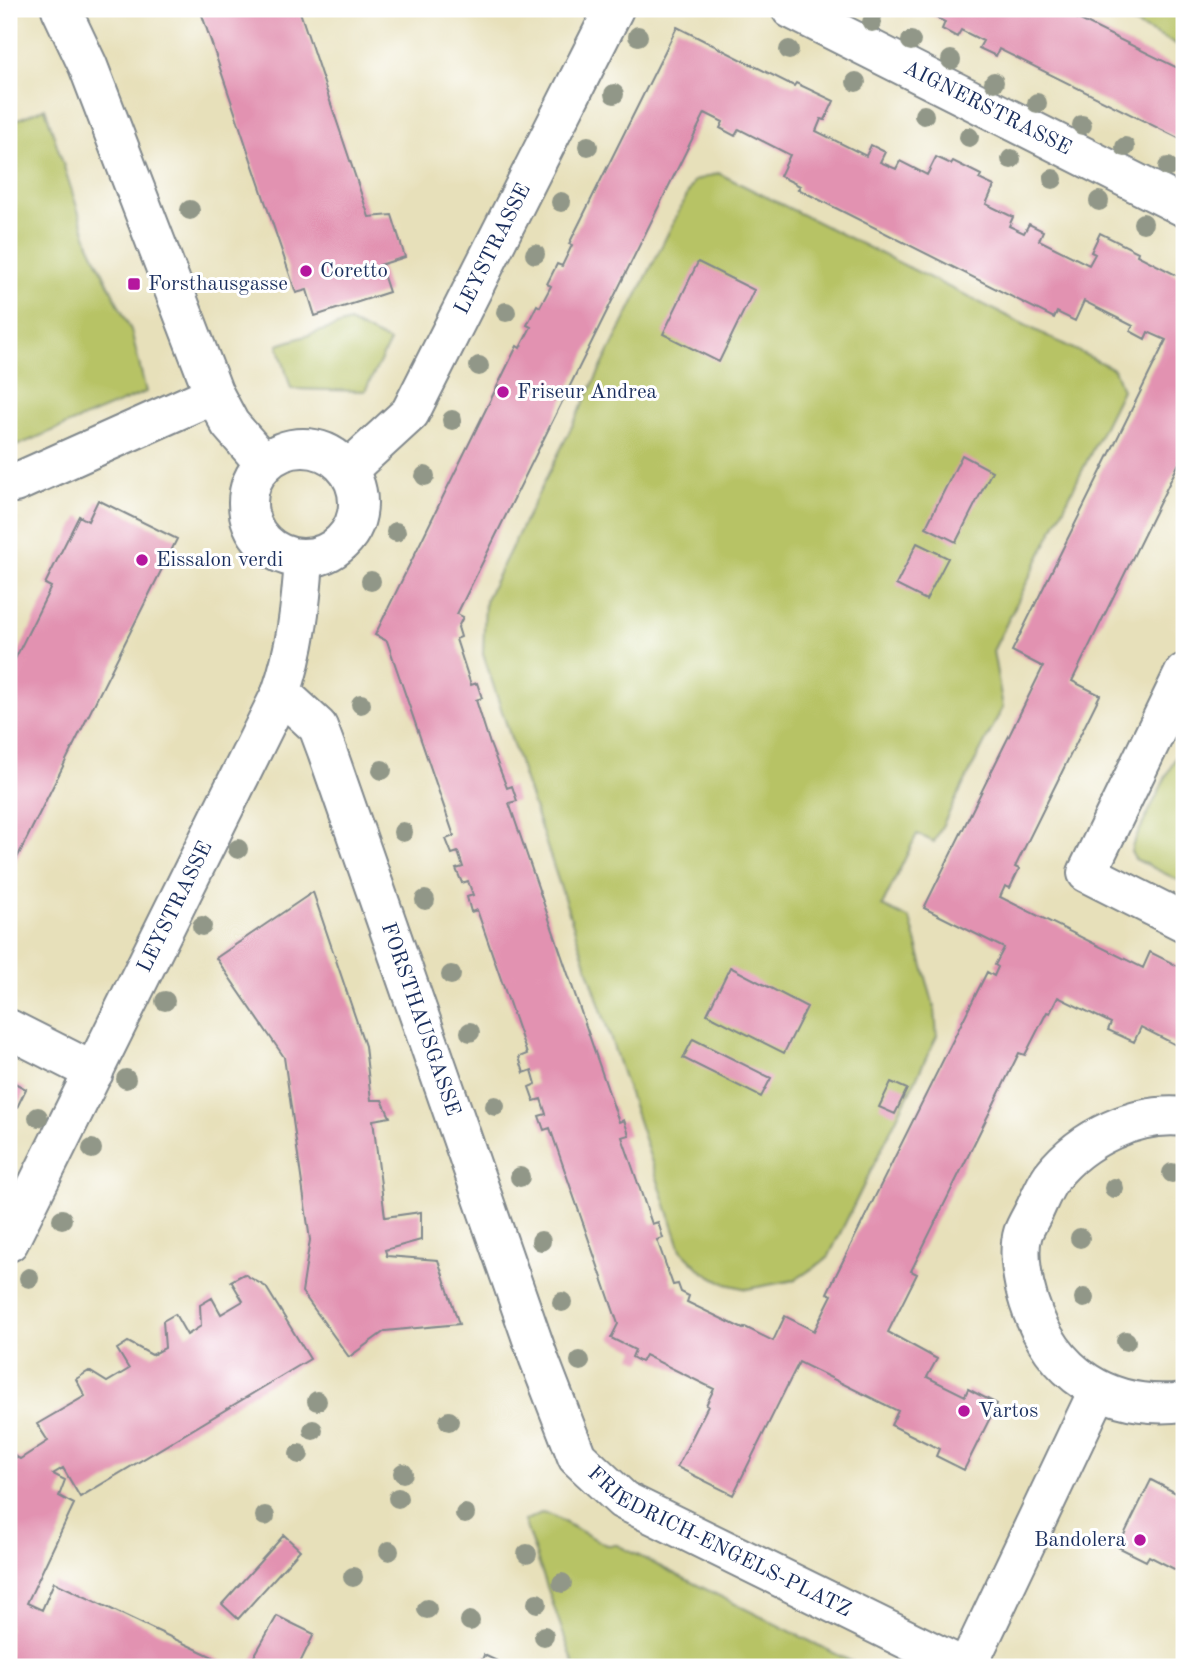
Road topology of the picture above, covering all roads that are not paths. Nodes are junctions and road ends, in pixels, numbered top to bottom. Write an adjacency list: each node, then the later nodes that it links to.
1 (61, 9): 5 (street)
2 (614, 9): 7 (street, LEYSTRASSE)
3 (791, 9): 4 (street, AIGNERSTRASSE)
4 (1184, 207)
5 (214, 394): 6 (street); 8 (street)
6 (264, 463): 7 (street); 9 (street)
7 (348, 470): 9 (street)
8 (9, 483)
9 (304, 559): 11 (street, LEYSTRASSE)
10 (1184, 673): 12 (street)
11 (281, 693): 14 (street, LEYSTRASSE); 17 (street, FORSTHAUSGASSE)
12 (1184, 922)
13 (9, 1029): 14 (street)
14 (94, 1072): 16 (street, LEYSTRASSE)
15 (1184, 1117): 18 (street)
16 (9, 1242)
17 (539, 1359): 20 (street, FRIEDRICH-ENGELS-PLATZ)
18 (1098, 1391): 19 (street); 20 (street, FRIEDRICH-ENGELS-PLATZ)
19 (1184, 1402)
20 (965, 1667)

